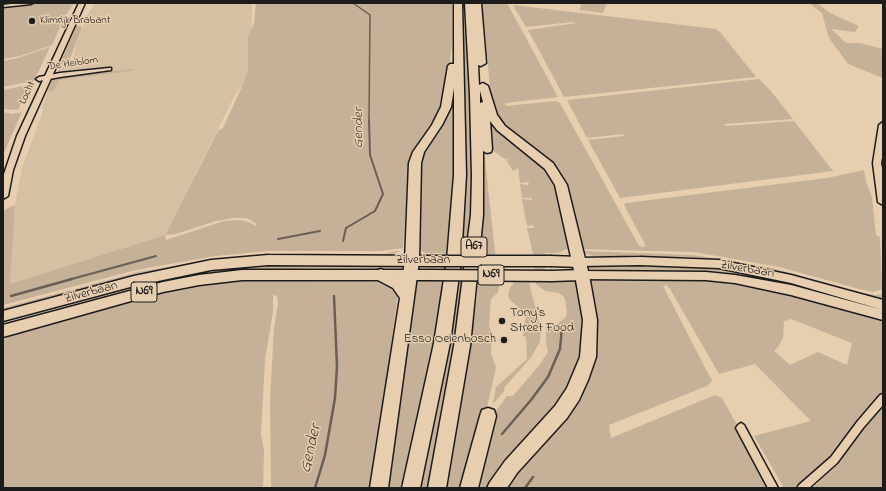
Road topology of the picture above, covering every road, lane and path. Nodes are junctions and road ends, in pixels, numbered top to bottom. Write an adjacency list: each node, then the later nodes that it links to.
1 (31, 3): 6 (street)
2 (82, 3): 9 (street, Locht)
3 (458, 3): 7 (highway, A67)
4 (469, 3): 32 (highway, A67)
5 (477, 3): 10 (highway)
6 (3, 6)
7 (458, 39): 15 (highway, A67); 31 (highway, A67)
8 (110, 69): 9 (street, De Heiblom)
9 (43, 79): 13 (street, Locht)
10 (483, 86): 12 (highway); 16 (highway)
11 (883, 125): 14 (street)
12 (487, 150)
13 (3, 196)
14 (883, 202)
15 (412, 261): 16 (main road, Zilverbaan / N69, bridge); 18 (highway, A67); 24 (main road, Zilverbaan / N69)
16 (581, 268): 18 (main road, Zilverbaan / N69, bridge); 20 (street, Zilverbaan); 34 (highway)
17 (380, 275): 18 (main road, Zilverbaan / N69); 19 (highway); 26 (main road, Zilverbaan / N69)
18 (409, 275): 19 (highway, A67)
19 (406, 297): 30 (highway, A67)
20 (846, 300): 21 (street, Zilverbaan); 22 (street, Zilverbaan); 23 (street, Zilverbaan); 25 (street, Zilverbaan)
21 (883, 301)
22 (883, 305)
23 (883, 315)
24 (3, 316)
25 (883, 318)
26 (6, 332)
27 (883, 398): 36 (street)
28 (488, 416): 33 (highway)
29 (741, 428): 35 (street)
30 (378, 488)
31 (411, 488)
32 (437, 488)
33 (469, 488)
34 (496, 488)
35 (773, 488)
36 (802, 488)

